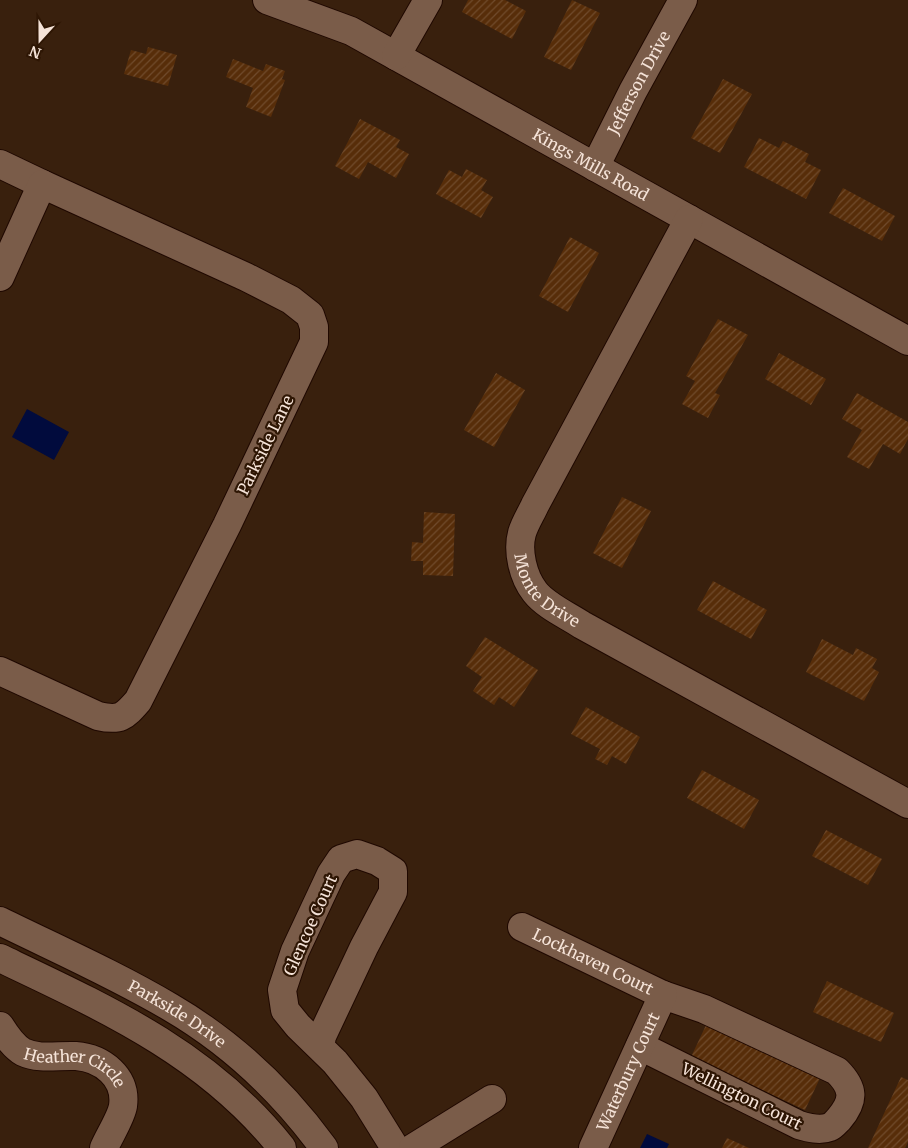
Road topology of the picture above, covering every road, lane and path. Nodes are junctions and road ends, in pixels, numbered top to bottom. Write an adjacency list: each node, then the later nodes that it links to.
1 (267, 0): 4 (street, Kings Mills Road)
2 (428, 0): 4 (street)
3 (683, 0): 6 (street, Jefferson Drive)
4 (396, 56): 6 (street, Kings Mills Road)
5 (0, 164): 7 (street, Parkside Lane)
6 (595, 167): 8 (street, Kings Mills Road)
7 (42, 184): 9 (street); 11 (street, Parkside Lane)
8 (688, 219): 10 (street, Kings Mills Road); 12 (street, Monte Drive)
9 (0, 277)
10 (908, 341)
11 (0, 670)
12 (908, 804)
13 (0, 921): 15 (street, Parkside Drive)
14 (522, 927): 17 (street, Lockhaven Court)
15 (30, 936): 16 (street); 24 (street, Parkside Drive)
16 (8, 962): 23 (street, Parkside Drive)
17 (663, 996): 19 (street, Waterbury Court); 19 (street, Wellington Court)
18 (0, 1026): 22 (street, Heather Circle)
19 (640, 1046): 27 (street, Waterbury Court)
20 (320, 1047): 20 (street, Glencoe Court); 25 (street, Glencoe Court)
21 (492, 1099): 26 (street)
22 (104, 1148)
23 (282, 1148)
24 (324, 1148)
25 (395, 1148)
26 (413, 1148)
27 (593, 1148)

